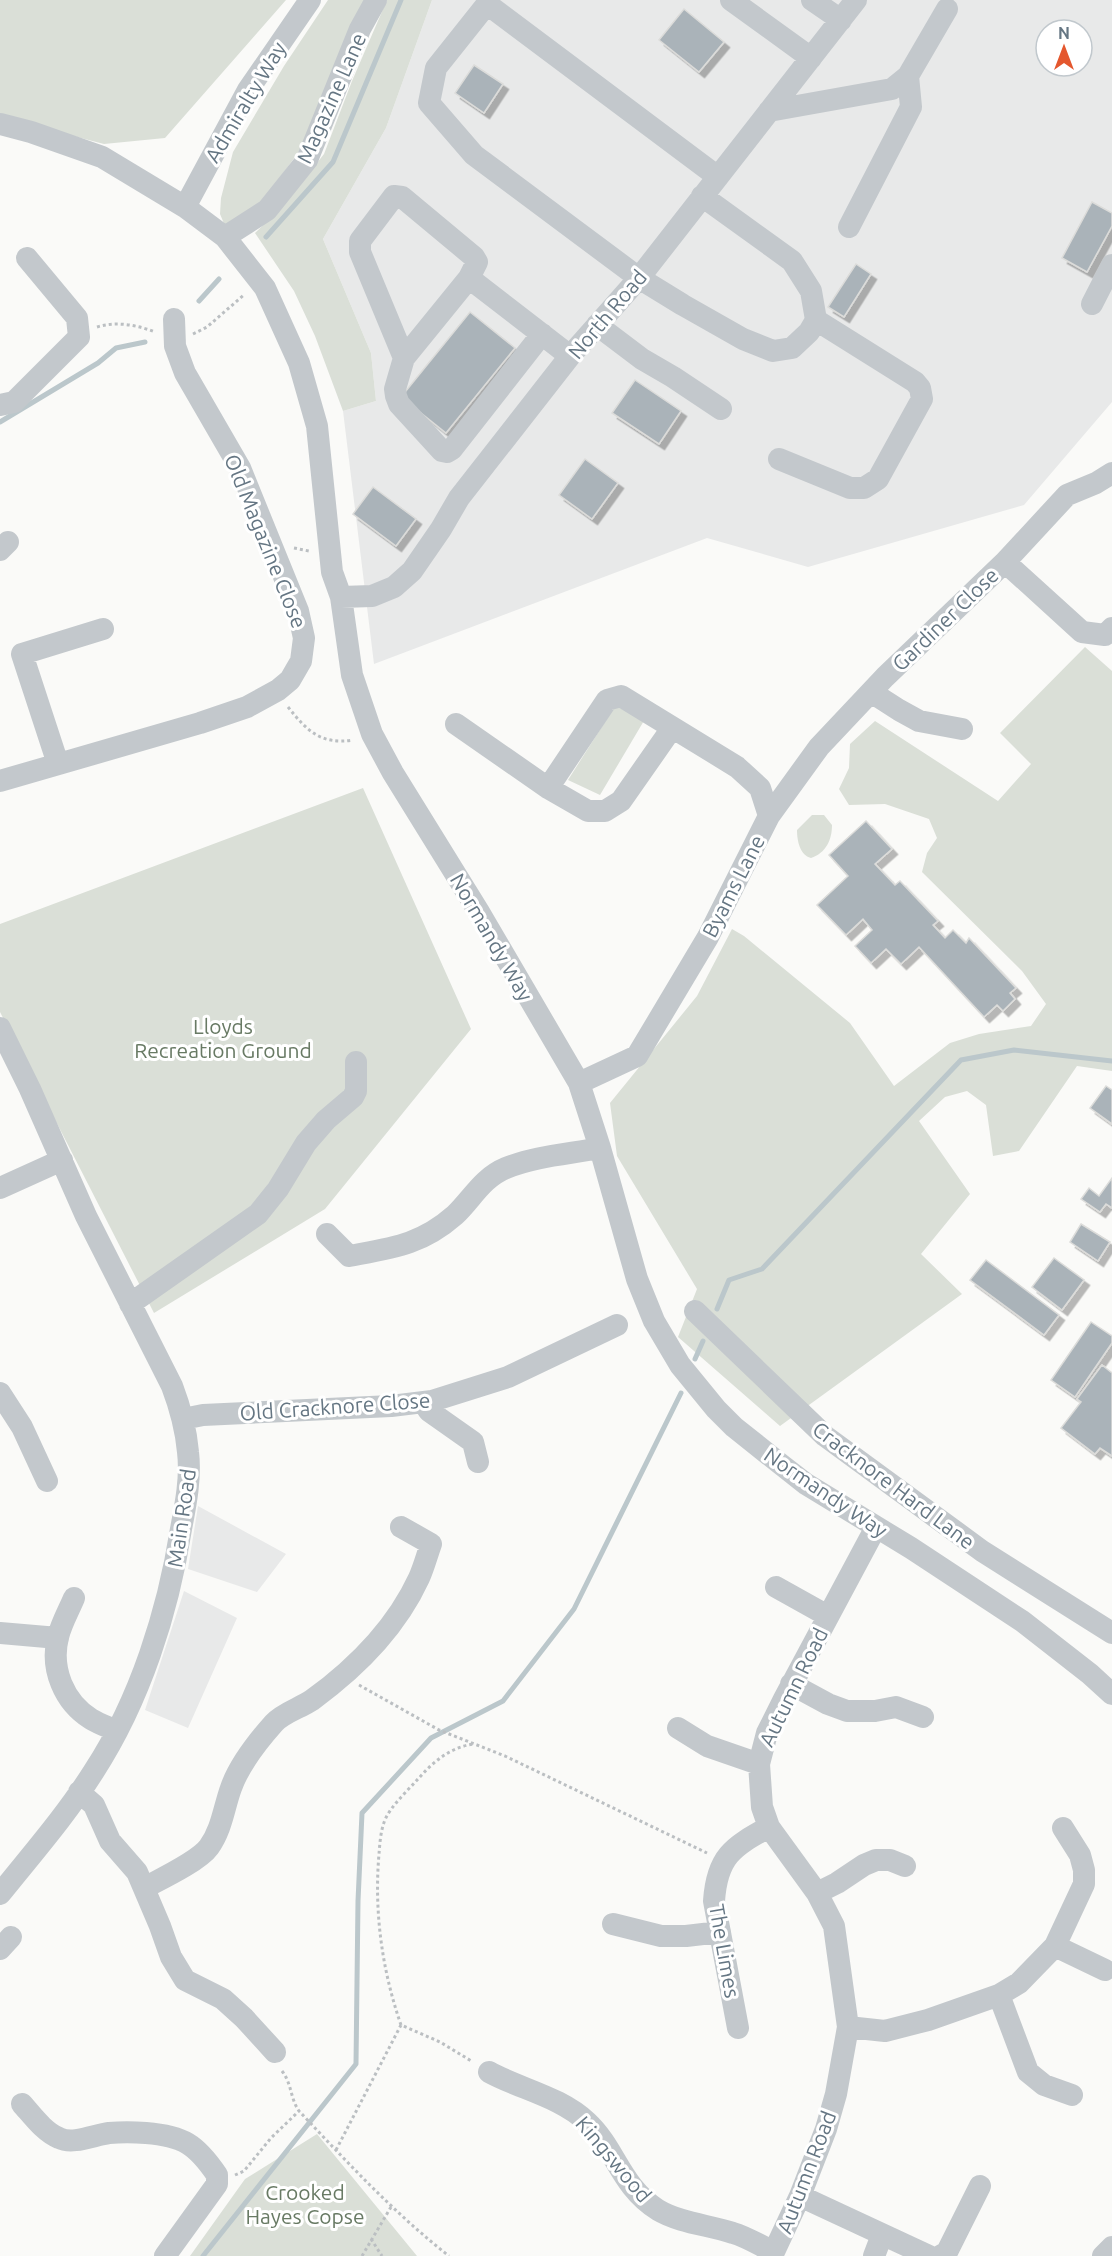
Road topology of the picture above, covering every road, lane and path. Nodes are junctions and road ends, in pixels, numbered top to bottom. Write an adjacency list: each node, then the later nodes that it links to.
1 (310, 0): 14 (street, Admiralty Way)
2 (376, 0): 16 (street, Magazine Lane)
3 (731, 0): 8 (street)
4 (812, 0): 7 (street)
5 (856, 0): 7 (street, North Road)
6 (947, 9): 9 (street)
7 (841, 20): 8 (street, North Road)
8 (811, 58): 10 (street, North Road)
9 (908, 76): 10 (street); 15 (street)
10 (770, 111): 12 (street, North Road)
11 (0, 124): 14 (street, Normandy Way)
12 (718, 177): 13 (street, North Road); 20 (street)
13 (702, 196): 20 (street, North Road); 23 (street)
14 (185, 207): 16 (street, Normandy Way)
15 (849, 227)
16 (225, 237): 21 (street, Normandy Way)
17 (27, 258): 27 (street)
18 (1112, 266): 22 (street)
19 (469, 278): 26 (street); 29 (street); 29 (street)
20 (639, 278): 23 (street); 24 (street, North Road)
21 (260, 282): 25 (path); 35 (street, Normandy Way)
22 (1092, 304)
23 (816, 320): 32 (street)
24 (597, 325): 28 (street, North Road); 31 (street)
25 (174, 329): 27 (path); 34 (street, Old Magazine Close)
26 (542, 334): 28 (street); 29 (street)
27 (79, 337): 30 (street)
28 (570, 356): 37 (street, North Road)
29 (404, 358)
30 (0, 405)
31 (721, 409)
32 (779, 459)
33 (1112, 473): 36 (street, Gardiner Close)
34 (272, 546): 35 (path); 41 (street, Old Magazine Close)
35 (330, 554): 37 (street, Normandy Way)
36 (1005, 562): 38 (street, Gardiner Close); 40 (street, Gardiner Close)
37 (341, 597): 45 (street, Normandy Way)
38 (1112, 628)
39 (104, 629): 46 (street)
40 (878, 684): 44 (street); 49 (street, Byams Lane)
41 (278, 690): 45 (path); 46 (street, Old Magazine Close)
42 (456, 724): 48 (street)
43 (672, 728): 48 (street); 48 (street); 49 (street)
44 (962, 729)
45 (372, 734): 52 (street, Normandy Way)
46 (58, 764): 47 (street, Old Magazine Close)
47 (0, 781)
48 (548, 789)
49 (769, 816): 52 (street, Byams Lane)
50 (0, 1028): 54 (street, Main Road)
51 (356, 1062): 57 (street)
52 (579, 1083): 53 (street, Normandy Way)
53 (600, 1148): 56 (street); 66 (street, Normandy Way)
54 (62, 1161): 55 (street); 57 (street, Main Road)
55 (0, 1188)
56 (327, 1234)
57 (130, 1304): 62 (street, Main Road)
58 (695, 1311): 71 (street, Cracknore Hard Lane)
59 (617, 1325): 61 (street, Old Cracknore Close)
60 (0, 1394): 64 (street)
61 (423, 1402): 62 (street, Old Cracknore Close); 63 (street)
62 (183, 1419): 78 (street, Main Road)
63 (478, 1462)
64 (47, 1481)
65 (401, 1527): 73 (street)
66 (876, 1527): 69 (street, Autumn Road); 75 (street, Normandy Way)
67 (776, 1587): 69 (street)
68 (74, 1598): 72 (street)
69 (828, 1616): 74 (street, Autumn Road)
70 (0, 1633): 72 (street)
71 (1112, 1634)
72 (58, 1638): 78 (street)
73 (342, 1675): 79 (path); 86 (street)
74 (791, 1684): 76 (street); 80 (street, Autumn Road)
75 (1112, 1694)
76 (923, 1717)
77 (678, 1728): 80 (street)
78 (117, 1731): 81 (street, Main Road)
79 (476, 1744): 84 (path); 94 (path)
80 (759, 1764): 82 (street, Autumn Road)
81 (80, 1792): 86 (street); 88 (street, Main Road)
82 (769, 1827): 84 (street, The Limes); 87 (street, Autumn Road)
83 (1063, 1828): 91 (street)
84 (723, 1863): 90 (street, The Limes)
85 (905, 1866): 87 (street)
86 (144, 1888): 97 (street)
87 (816, 1893): 95 (street, Autumn Road)
88 (0, 1894)
89 (613, 1924): 90 (street)
90 (720, 1932): 96 (street, The Limes)
91 (1056, 1946): 92 (street); 93 (street)
92 (1105, 1970)
93 (999, 1995): 95 (street); 99 (street)
94 (401, 2025): 98 (path); 102 (path)
95 (848, 2027): 105 (street, Autumn Road)
96 (738, 2028)
97 (276, 2052): 101 (path)
98 (489, 2072): 110 (street, Kingswood)
99 (1071, 2095)
100 (22, 2104): 103 (street)
101 (299, 2111): 102 (path); 103 (path)
102 (336, 2150): 106 (path)
103 (218, 2175): 111 (street)
104 (980, 2186): 117 (street)
105 (800, 2196): 107 (street); 110 (street, Autumn Road)
106 (391, 2207): 108 (path); 114 (path)
107 (882, 2235): 115 (street); 116 (street)
108 (371, 2239): 112 (path); 113 (path)
109 (1112, 2247): 118 (street)
110 (773, 2254)
111 (165, 2256)
112 (362, 2256)
113 (382, 2256)
114 (450, 2256)
115 (874, 2256)
116 (929, 2256)
117 (940, 2256)
118 (1102, 2256)

